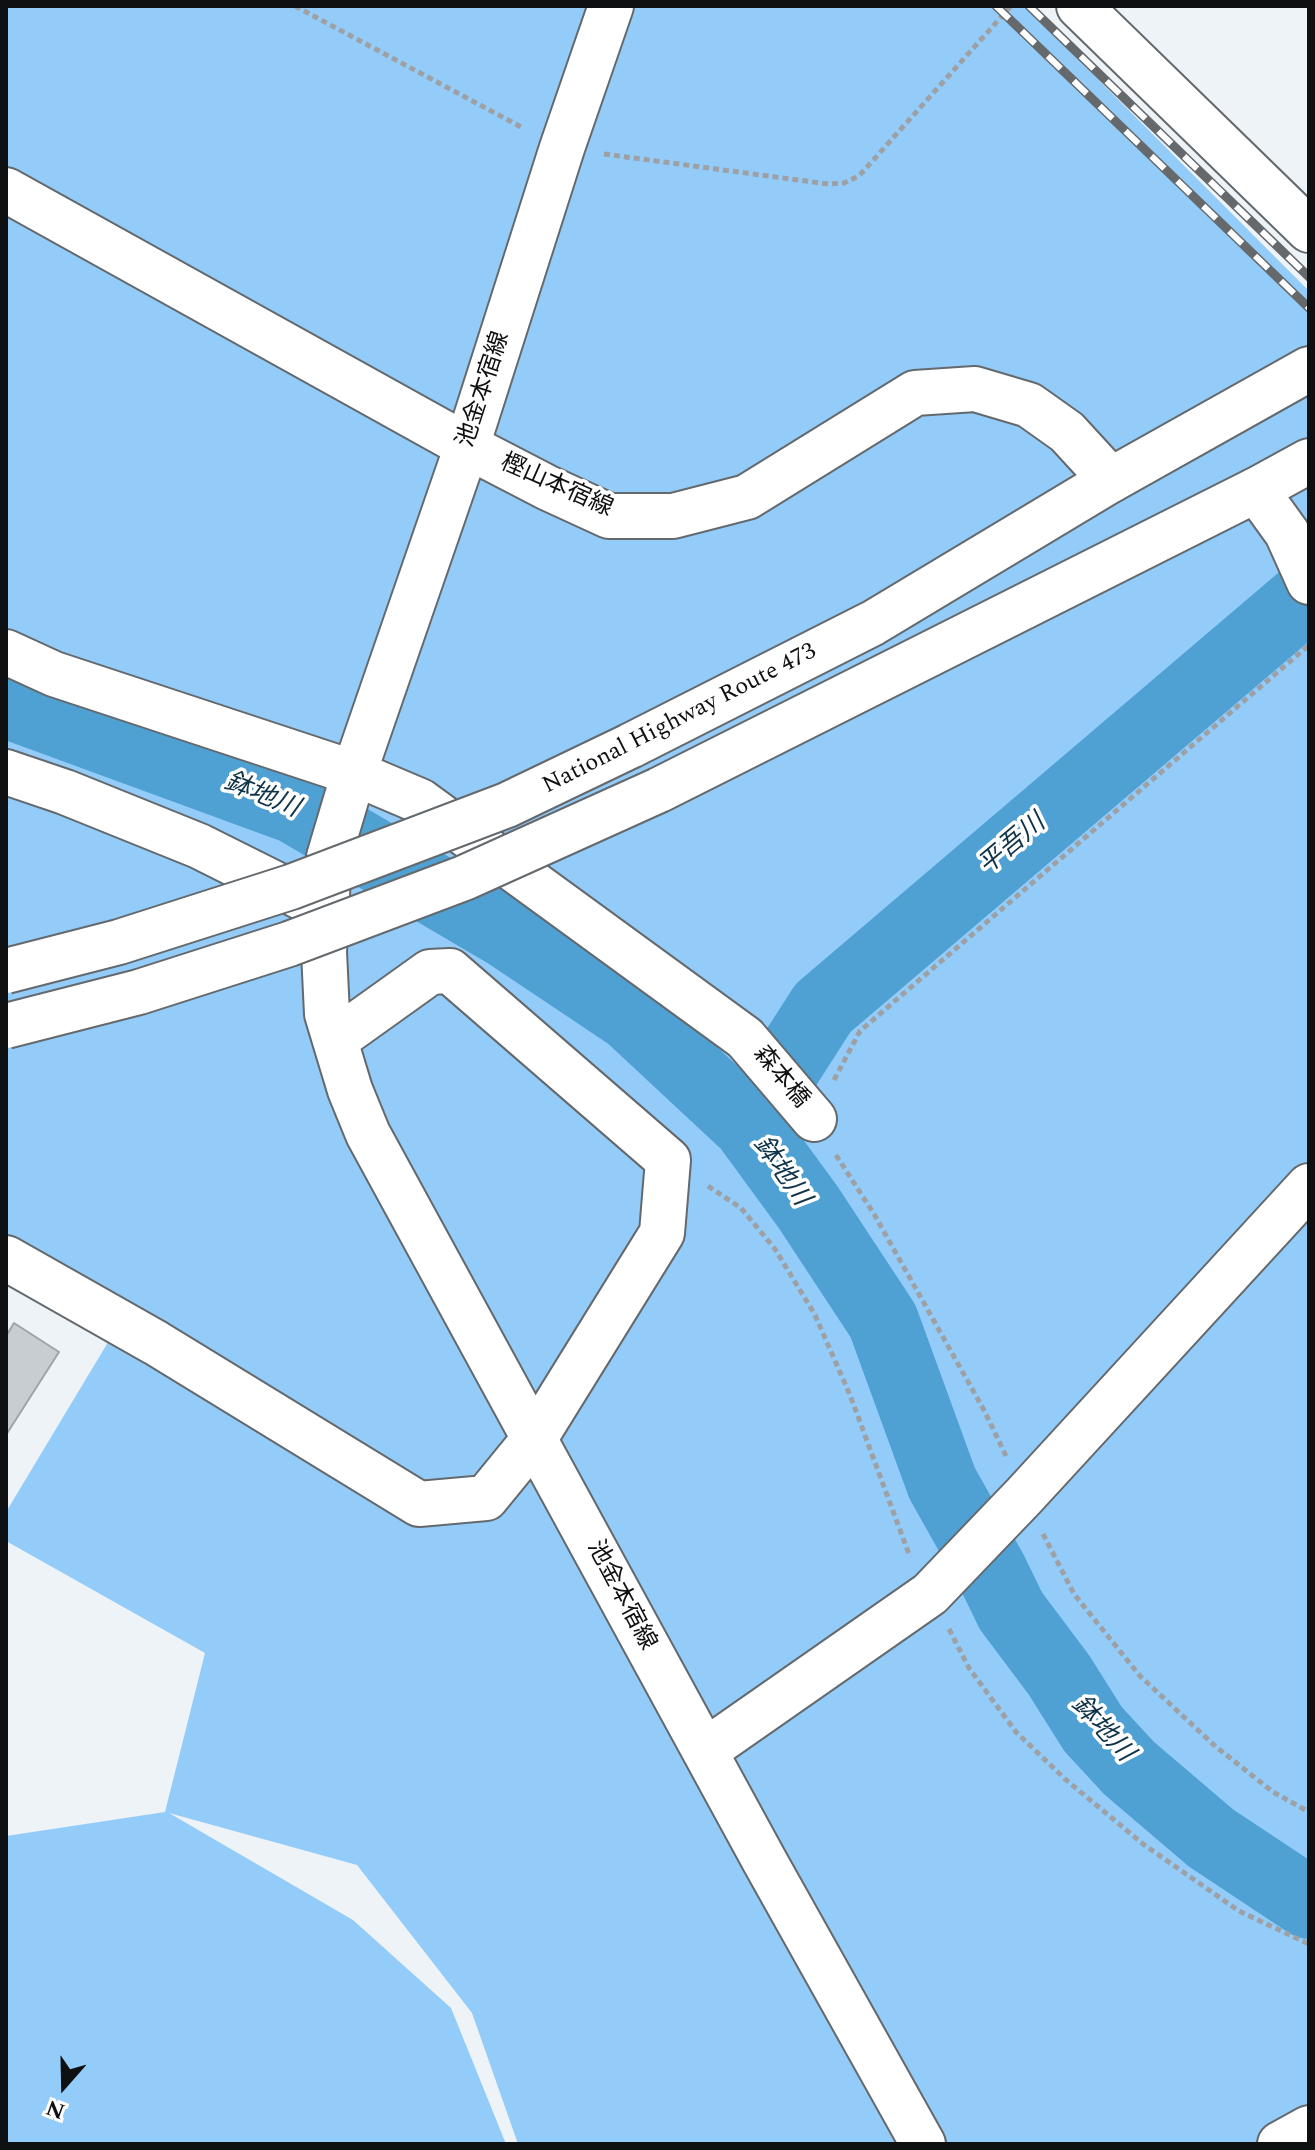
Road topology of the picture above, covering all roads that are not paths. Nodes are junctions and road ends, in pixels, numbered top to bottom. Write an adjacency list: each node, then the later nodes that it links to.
1 (611, 6): 6 (main road, 池金本宿線)
2 (1079, 6): 4 (main road)
3 (6, 190): 6 (main road, 樫山本宿線)
4 (1309, 230)
5 (1309, 369): 8 (main road, National Highway Route 473)
6 (467, 446): 8 (main road, 樫山本宿線); 13 (main road, 池金本宿線)
7 (1309, 461): 9 (main road, National Highway Route 473)
8 (1111, 480): 15 (main road, National Highway Route 473, bridge)
9 (1256, 490): 10 (main road); 16 (main road, National Highway Route 473, bridge)
10 (1309, 582)
11 (6, 652): 13 (main road, 森本橋)
12 (6, 772): 14 (main road)
13 (354, 773): 14 (main road, 池金本宿線); 18 (main road, 森本橋)
14 (326, 909): 17 (main road, 池金本宿線)
15 (6, 971)
16 (6, 1026)
17 (335, 1040): 21 (main road, 池金本宿線); 21 (main road)
18 (814, 1119)
19 (1309, 1186): 22 (main road)
20 (6, 1258): 21 (main road)
21 (535, 1438): 22 (main road, 池金本宿線)
22 (705, 1751): 23 (main road, 池金本宿線)
23 (923, 2144)

